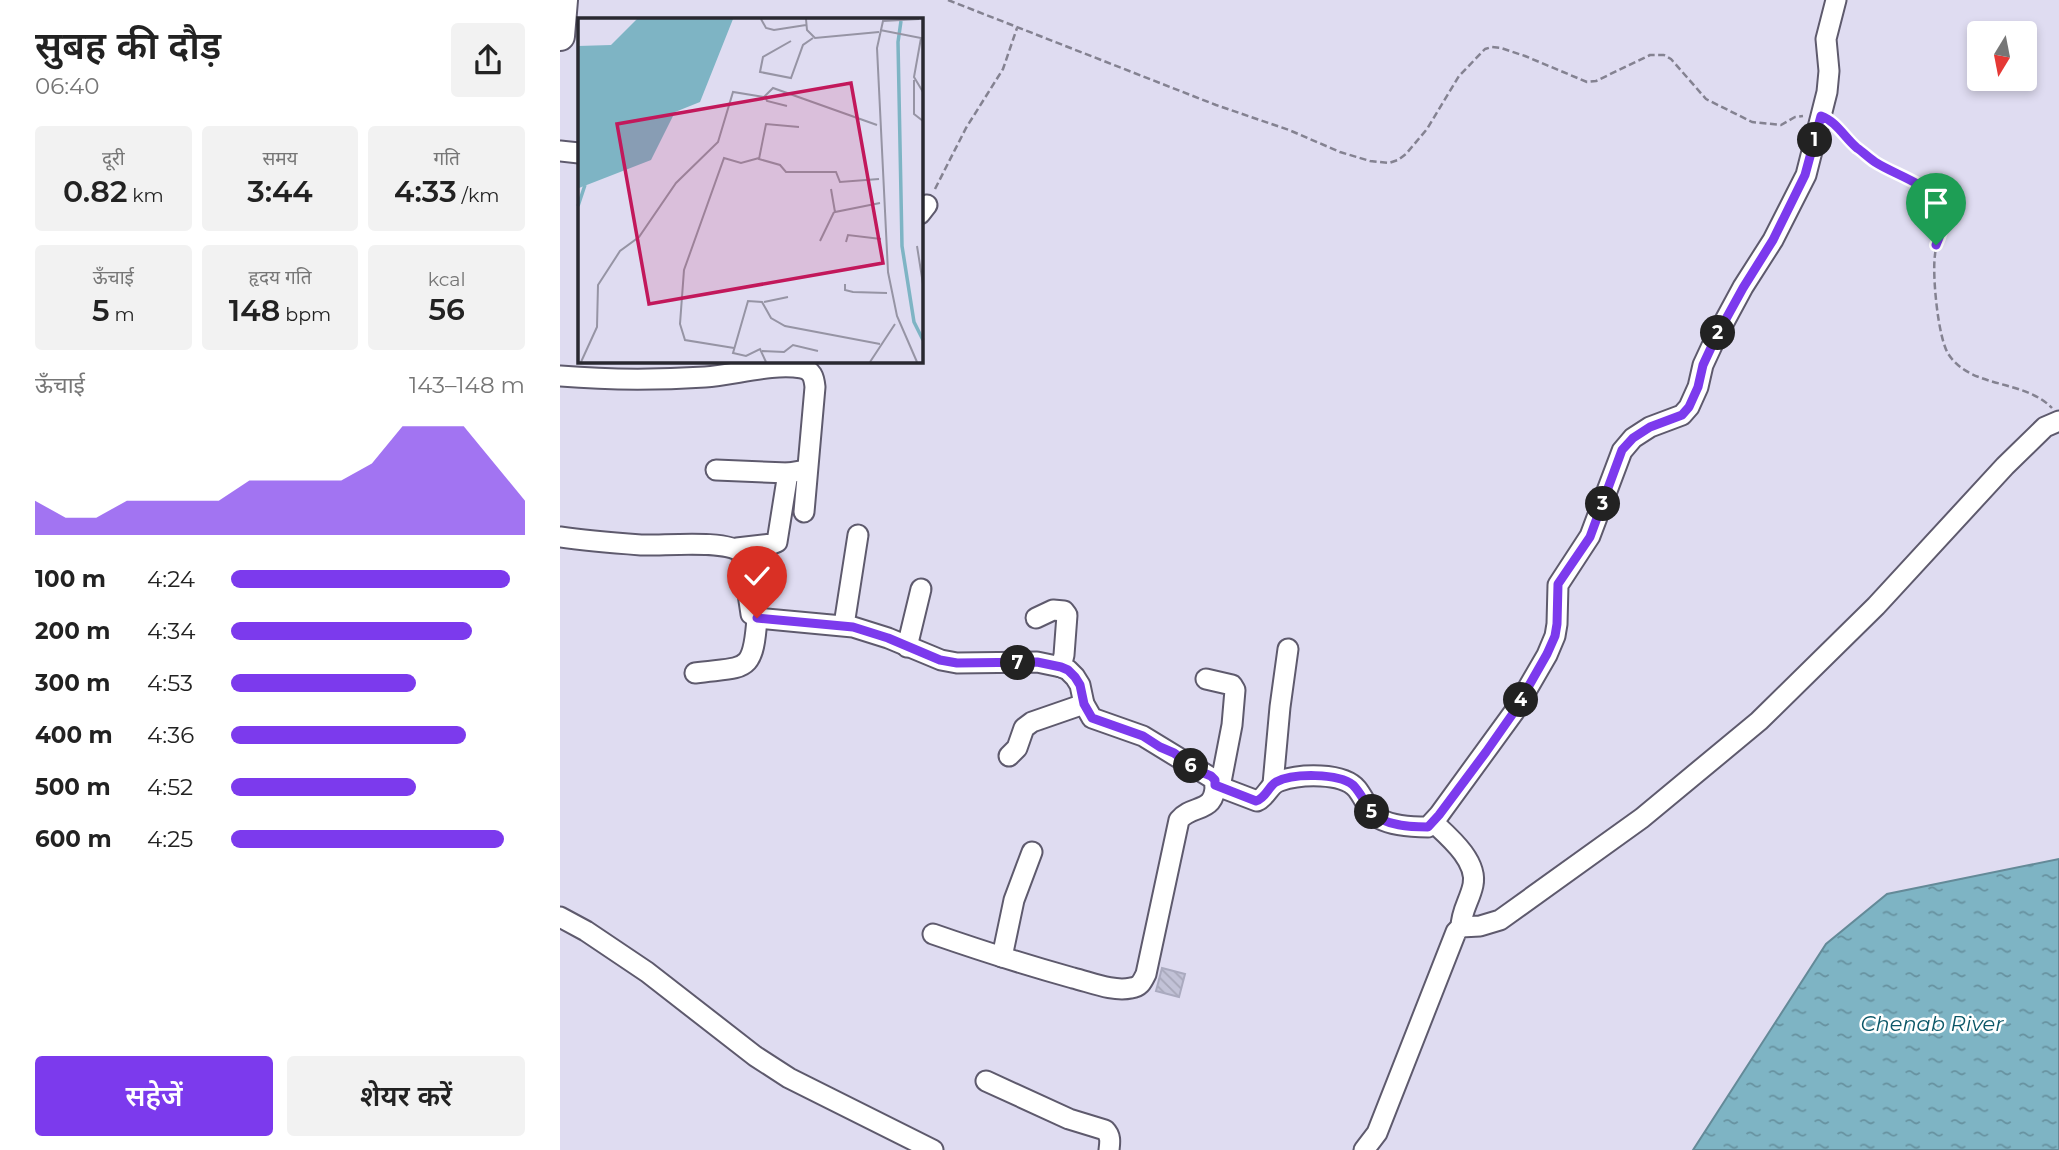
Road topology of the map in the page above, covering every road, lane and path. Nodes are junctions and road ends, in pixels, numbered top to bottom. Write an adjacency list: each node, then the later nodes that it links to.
1 (563, 0): 5 (highway)
2 (948, 0): 4 (path)
3 (1836, 0): 7 (street)
4 (1017, 28): 7 (path); 10 (path)
5 (561, 30): 6 (highway)
6 (560, 36)
7 (1821, 116): 14 (path); 35 (street)
8 (560, 151): 9 (street)
9 (578, 153)
10 (924, 209)
11 (812, 366): 12 (street); 16 (street)
12 (669, 369): 13 (street)
13 (560, 376)
14 (2056, 415): 38 (street)
15 (716, 470): 17 (street)
16 (808, 470): 17 (street); 18 (street)
17 (788, 473): 21 (street)
18 (804, 512)
19 (858, 535): 25 (street)
20 (560, 537): 21 (street)
21 (737, 548): 23 (street)
22 (921, 589): 26 (street)
23 (757, 618): 25 (street); 29 (street)
24 (1036, 618): 28 (street)
25 (844, 625): 26 (street)
26 (907, 647): 28 (street)
27 (1288, 649): 33 (street)
28 (1061, 667): 31 (street)
29 (695, 673)
30 (1206, 679): 34 (street)
31 (1084, 704): 32 (street); 34 (street)
32 (1009, 756)
33 (1273, 784): 34 (street); 35 (street)
34 (1218, 786): 40 (street)
35 (1433, 822): 38 (street)
36 (1032, 852): 40 (street)
37 (560, 917): 42 (street)
38 (1461, 927): 44 (street)
39 (933, 934): 40 (street)
40 (1002, 957)
41 (986, 1081): 43 (street)
42 (933, 1150)
43 (1109, 1150)
44 (1364, 1150)

